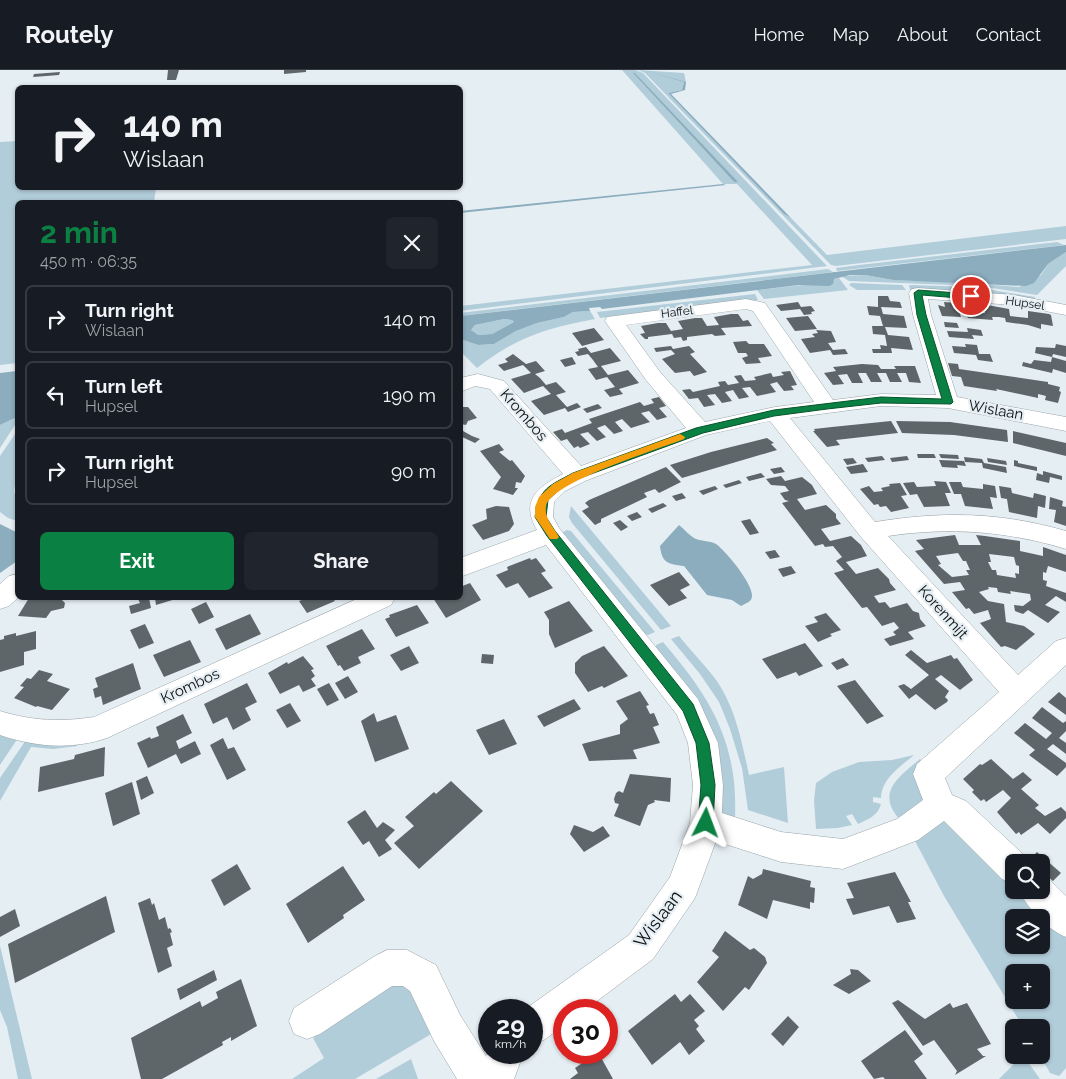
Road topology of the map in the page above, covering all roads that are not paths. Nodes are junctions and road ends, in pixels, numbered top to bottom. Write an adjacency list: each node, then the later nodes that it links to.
1 (1066, 310): 3 (street, Hupsel)
2 (463, 384): 8 (street, Krombos)
3 (948, 402): 4 (street, Wislaan); 6 (street, Wislaan)
4 (827, 406): 5 (street, Wislaan); 7 (street, Haffel)
5 (774, 413): 7 (street, Wislaan); 9 (street, Korenmijt)
6 (1066, 424)
7 (700, 430): 8 (street, Wislaan)
8 (577, 476): 10 (street, Wislaan)
9 (869, 531): 11 (street); 17 (street, Korenmijt)
10 (551, 534): 12 (street); 20 (street, Wislaan)
11 (1066, 540)
12 (463, 567)
13 (15, 586): 14 (street)
14 (0, 599)
15 (373, 600): 18 (street, Krombos)
16 (1066, 649): 17 (street)
17 (1017, 693): 19 (street)
18 (0, 723)
19 (941, 805): 20 (street); 21 (street)
20 (706, 823): 24 (street, Wislaan)
21 (1005, 859)
22 (1045, 899): 23 (street)
23 (1066, 920)
24 (543, 1018)
25 (307, 1021): 27 (street)
26 (501, 1064): 28 (street)
27 (478, 1079)
28 (495, 1079)

